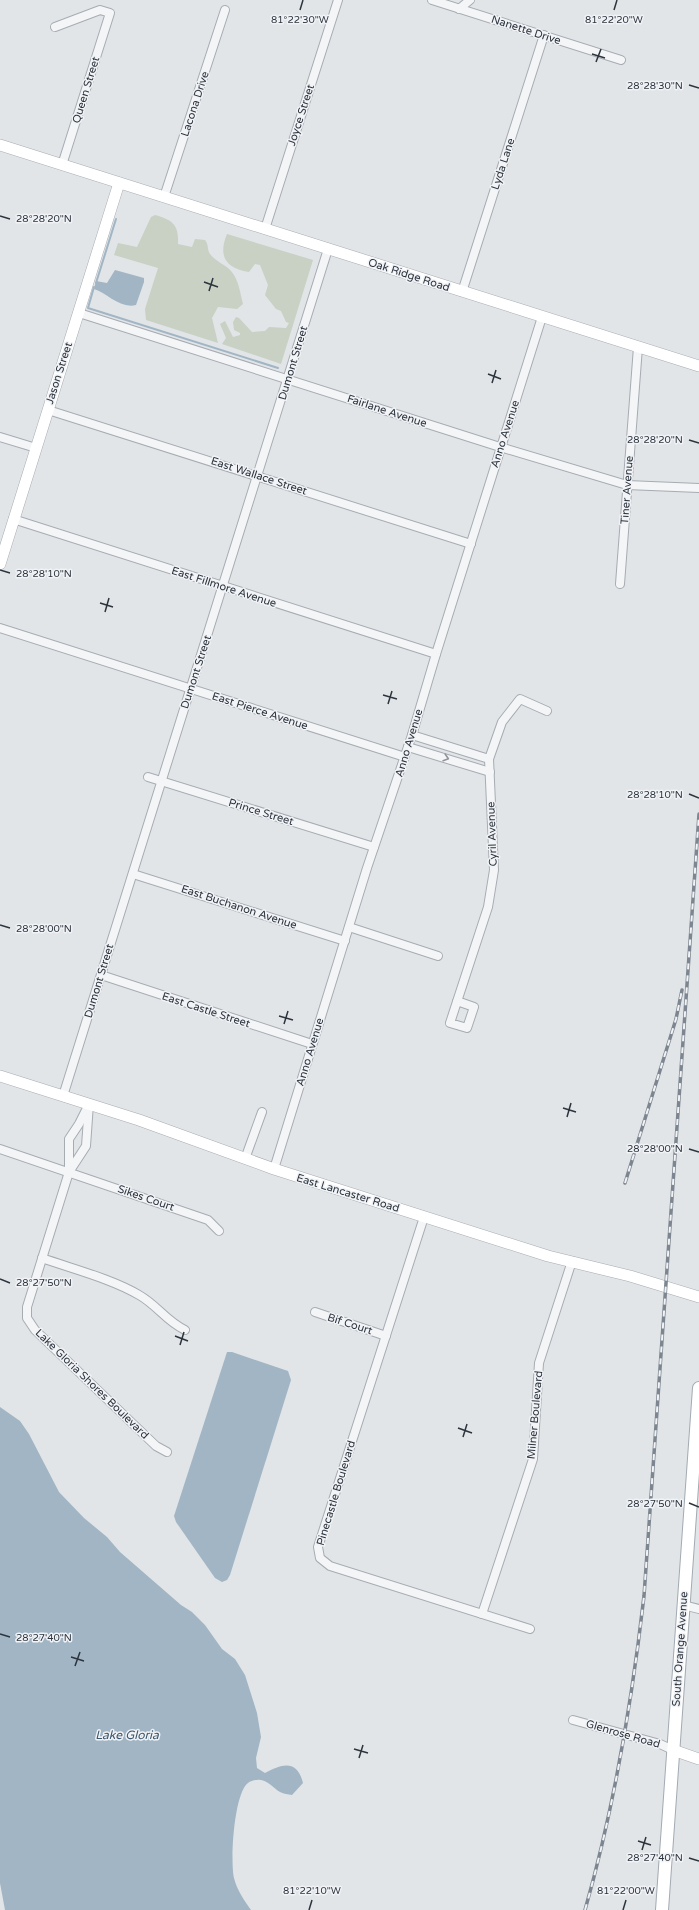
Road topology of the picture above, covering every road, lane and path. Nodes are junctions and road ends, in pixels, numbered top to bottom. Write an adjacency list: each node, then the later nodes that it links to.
1 (338, 0): 13 (street, Joyce Street)
2 (432, 0): 4 (street, Nanette Drive)
3 (470, 0): 4 (street)
4 (459, 9): 7 (street, Nanette Drive)
5 (225, 10): 12 (street, Lacona Drive)
6 (55, 27): 10 (street, Queen Street)
7 (544, 35): 8 (street, Nanette Drive); 15 (street, Lyda Lane)
8 (621, 60)
9 (0, 146): 10 (street, Oak Ridge Road)
10 (62, 165): 11 (street, Oak Ridge Road)
11 (119, 183): 12 (street, Oak Ridge Road); 16 (street, Jason Street)
12 (164, 198): 13 (street, Oak Ridge Road)
13 (265, 229): 14 (street, Oak Ridge Road)
14 (328, 249): 15 (street, Oak Ridge Road); 20 (street, Dumont Street)
15 (462, 292): 17 (street, Oak Ridge Road)
16 (79, 313): 20 (street, Fairlane Avenue); 21 (street, Jason Street)
17 (542, 317): 18 (street, Oak Ridge Road); 23 (street, Anno Avenue)
18 (638, 347): 19 (street, Oak Ridge Road); 26 (street, Tiner Avenue)
19 (699, 366)
20 (287, 380): 23 (street, Fairlane Avenue); 25 (street, Dumont Street)
21 (48, 410): 24 (street, Jason Street); 25 (street, East Wallace Street)
22 (0, 437): 24 (street)
23 (500, 447): 26 (street, Fairlane Avenue); 29 (street, Anno Avenue)
24 (36, 448): 28 (street, Jason Street)
25 (258, 475): 29 (street, East Wallace Street); 32 (street, Dumont Street)
26 (627, 485): 27 (street, Fairlane Avenue); 31 (street, Tiner Avenue)
27 (699, 488)
28 (14, 519): 30 (street, Jason Street); 32 (street, East Fillmore Avenue)
29 (470, 544): 34 (street, Anno Avenue)
30 (1, 557)
31 (620, 584)
32 (223, 587): 34 (street, East Fillmore Avenue); 35 (street, Dumont Street)
33 (0, 628): 35 (street, East Pierce Avenue)
34 (436, 654): 37 (street, Anno Avenue)
35 (190, 689): 41 (street, East Pierce Avenue); 45 (street, Dumont Street)
36 (547, 711): 42 (street, Cyril Avenue)
37 (412, 735): 38 (street); 39 (street, Anno Avenue)
38 (426, 739): 40 (street); 42 (street)
39 (408, 747): 40 (street); 41 (street, Anno Avenue)
40 (424, 752): 43 (street, one-way to 43)
41 (405, 757): 46 (street, Anno Avenue)
42 (489, 759): 43 (street, Cyril Avenue)
43 (490, 772): 52 (street, Cyril Avenue)
44 (148, 777): 45 (street, Prince Street)
45 (162, 781): 46 (street, Prince Street); 47 (street, Dumont Street)
46 (374, 847): 48 (street, Anno Avenue)
47 (133, 874): 49 (street, East Buchanon Avenue); 51 (street, Dumont Street)
48 (349, 927): 49 (street, Anno Avenue); 50 (street)
49 (345, 941): 53 (street, Anno Avenue)
50 (438, 956)
51 (100, 975): 53 (street, East Castle Street); 55 (street, Dumont Street)
52 (457, 1002)
53 (312, 1044): 62 (street, Anno Avenue)
54 (0, 1076): 55 (street, East Lancaster Road)
55 (63, 1096): 56 (street, East Lancaster Road)
56 (89, 1104): 59 (street, Lake Gloria Shores Boulevard); 60 (street, Lake Gloria Shores Boulevard); 61 (street, East Lancaster Road)
57 (262, 1112): 61 (street)
58 (0, 1149): 63 (street, Sikes Court)
59 (68, 1149): 60 (street); 63 (street, Lake Gloria Shores Boulevard)
60 (82, 1153): 63 (street, Lake Gloria Shores Boulevard)
61 (245, 1159): 62 (street, East Lancaster Road)
62 (274, 1170): 64 (street, East Lancaster Road)
63 (69, 1172): 65 (street, Sikes Court); 66 (street, Lake Gloria Shores Boulevard)
64 (424, 1217): 67 (street, East Lancaster Road); 71 (street, Pinecastle Boulevard)
65 (219, 1231)
66 (42, 1258): 70 (street); 73 (street, Lake Gloria Shores Boulevard)
67 (572, 1261): 68 (street, East Lancaster Road); 76 (street, Milner Boulevard)
68 (699, 1297)
69 (315, 1312): 71 (street, Bif Court)
70 (185, 1330)
71 (386, 1336): 76 (street, Pinecastle Boulevard)
72 (699, 1388): 74 (main road, South Orange Avenue)
73 (167, 1452)
74 (683, 1605): 75 (street); 79 (main road, South Orange Avenue)
75 (699, 1609)
76 (482, 1614): 77 (street, Pinecastle Boulevard)
77 (530, 1629)
78 (573, 1720): 79 (street, Glenrose Road)
79 (673, 1750): 80 (street); 81 (main road, South Orange Avenue)
80 (699, 1759)
81 (662, 1910)

